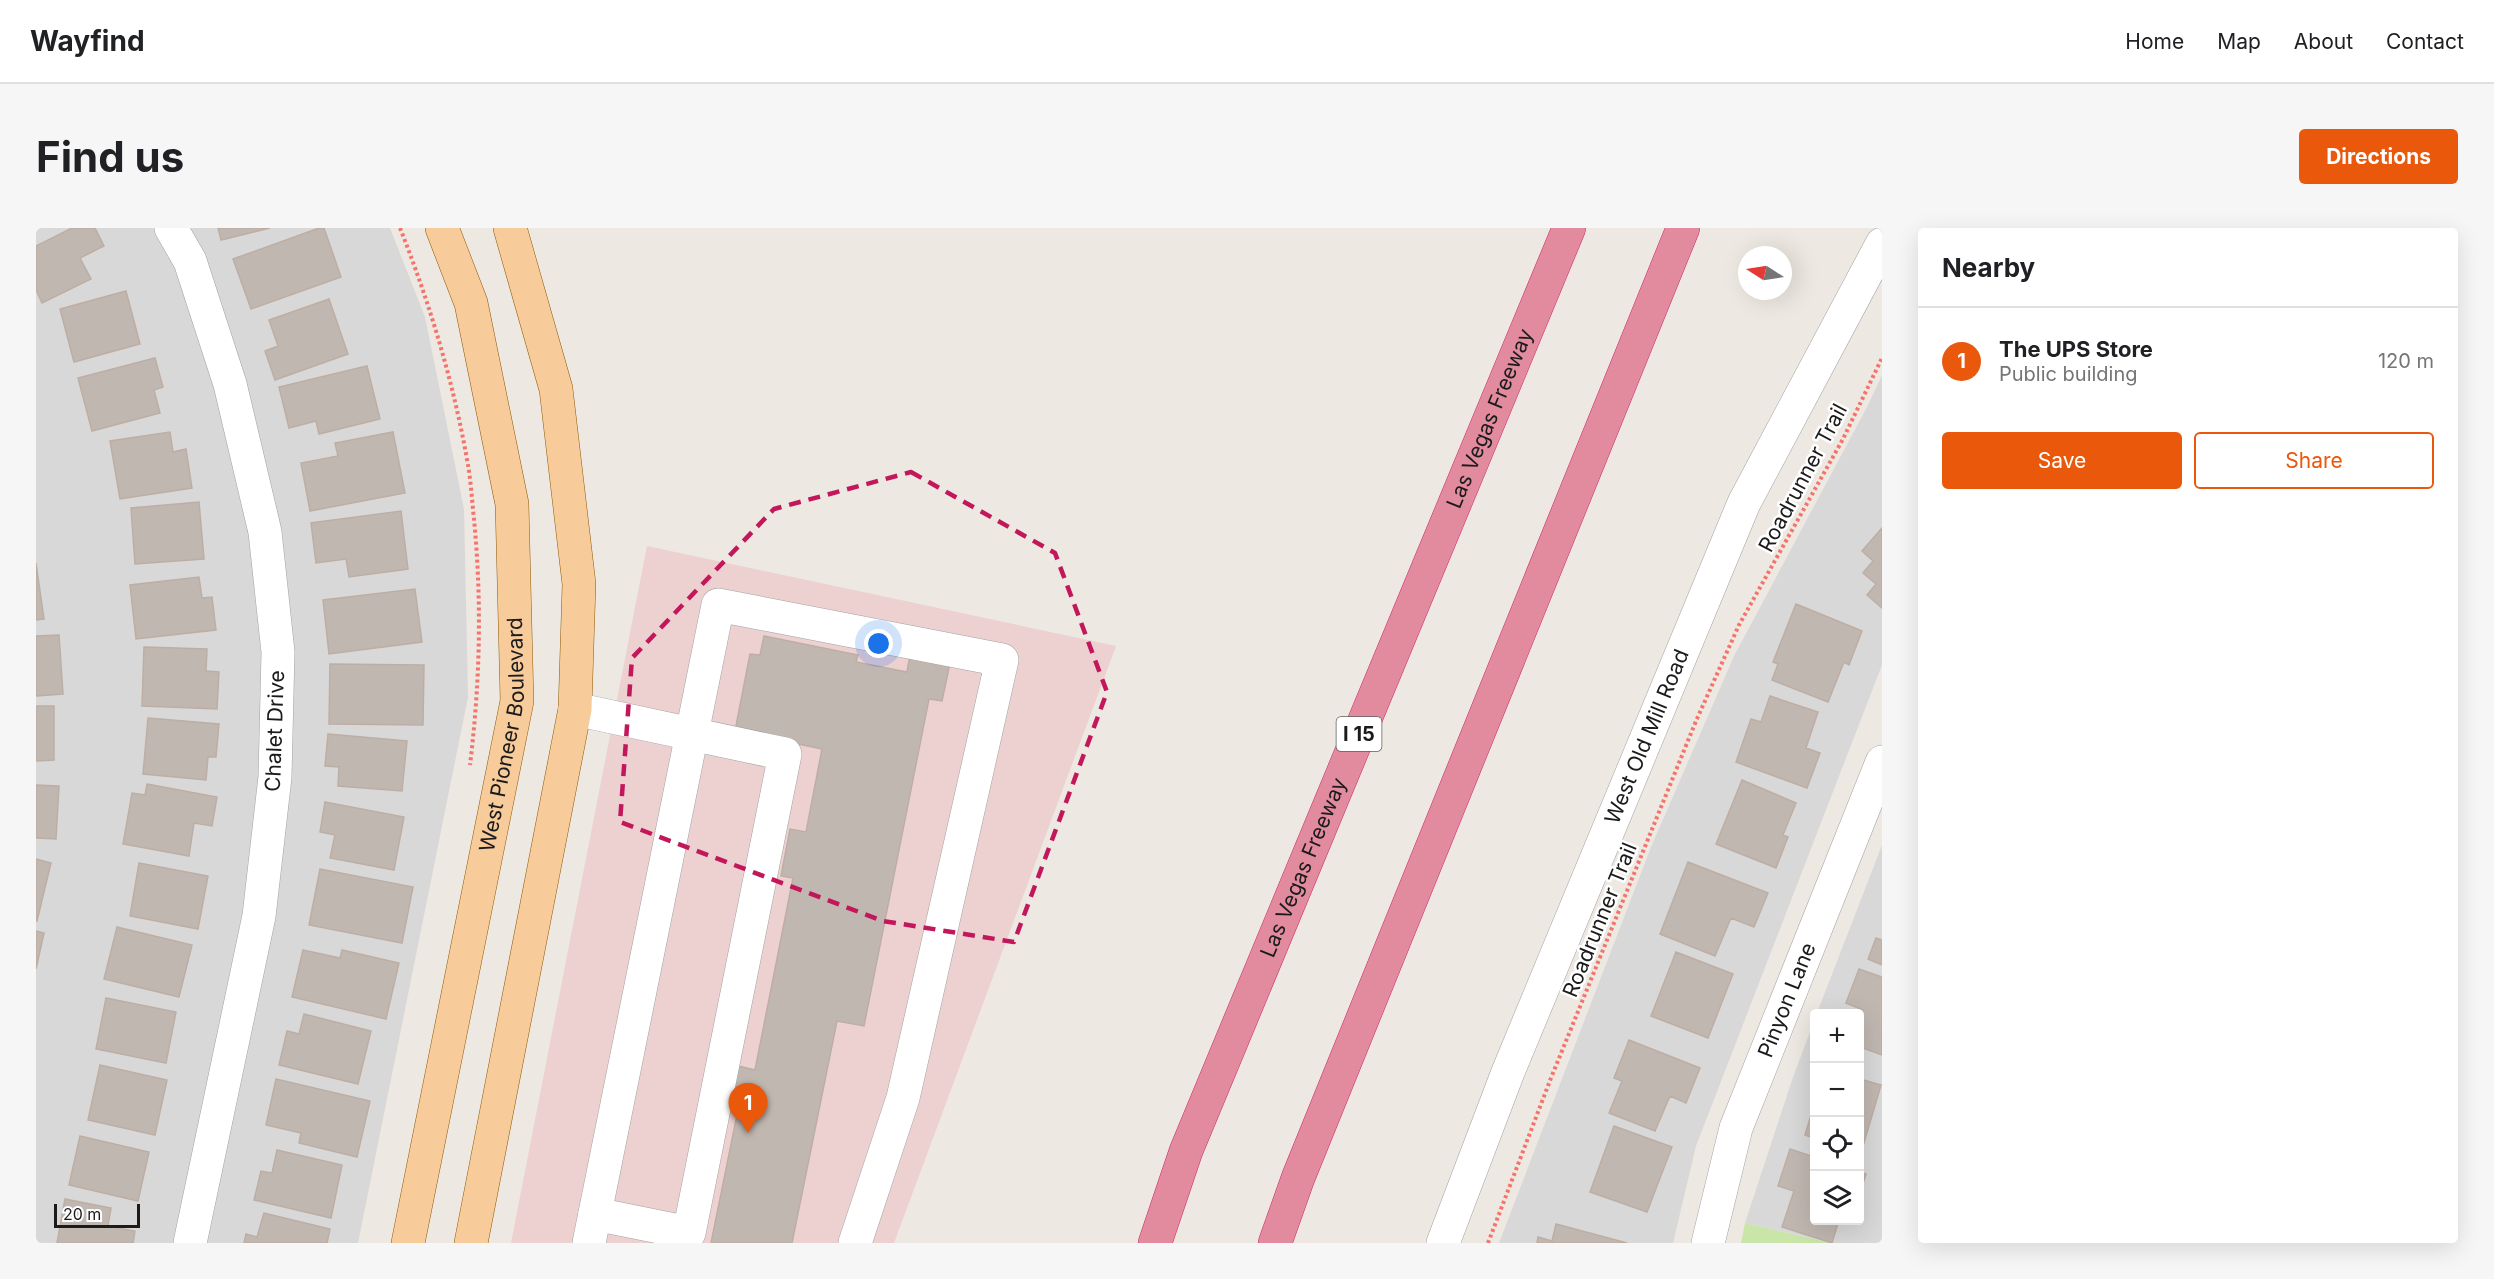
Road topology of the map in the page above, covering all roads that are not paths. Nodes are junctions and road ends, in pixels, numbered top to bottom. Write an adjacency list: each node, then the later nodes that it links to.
1 (171, 228): 11 (street, Chalet Drive)
2 (442, 228): 12 (main road, West Pioneer Boulevard)
3 (510, 228): 7 (main road)
4 (1569, 228): 15 (highway, Las Vegas Freeway / I 15)
5 (1683, 228): 16 (highway)
6 (1882, 244): 17 (street, West Old Mill Road)
7 (575, 709): 8 (street); 13 (main road)
8 (692, 735): 10 (street); 10 (street); 14 (street)
9 (1882, 762): 18 (street, Pinyon Lane)
10 (592, 1228)
11 (190, 1243)
12 (408, 1243)
13 (471, 1243)
14 (855, 1243)
15 (1155, 1243)
16 (1275, 1243)
17 (1443, 1243)
18 (1708, 1243)

